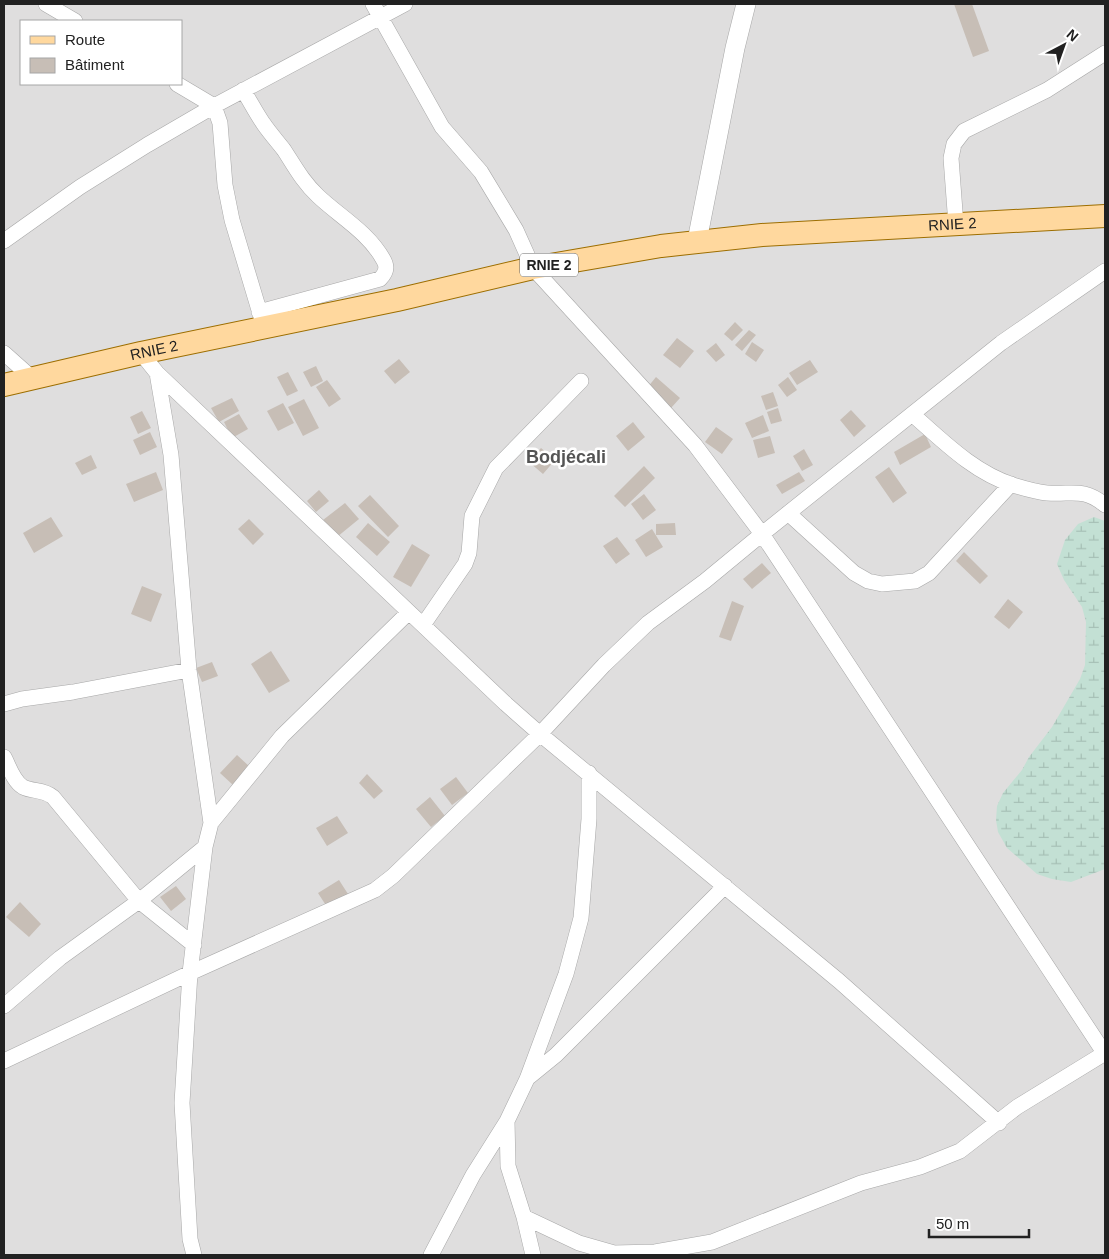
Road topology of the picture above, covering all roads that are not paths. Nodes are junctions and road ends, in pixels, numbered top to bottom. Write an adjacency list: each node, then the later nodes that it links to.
1 (46, 4): 5 (street)
2 (405, 4): 4 (street)
3 (746, 4): 13 (street)
4 (376, 10): 8 (street); 14 (street)
5 (73, 20)
6 (1105, 53): 11 (street)
7 (179, 85): 9 (street)
8 (243, 90): 9 (street); 16 (street)
9 (214, 106): 12 (street); 16 (street)
10 (1105, 216): 11 (main road, RNIE 2 / RNIE 2)
11 (956, 225): 13 (main road, RNIE 2 / RNIE 2)
12 (4, 241)
13 (697, 241): 14 (main road, RNIE 2 / RNIE 2)
14 (532, 268): 16 (main road, RNIE 2 / RNIE 2); 27 (street)
15 (1105, 271): 23 (street)
16 (261, 319): 18 (main road, RNIE 2 / RNIE 2)
17 (4, 353): 20 (street)
18 (141, 353): 19 (street); 20 (main road, RNIE 2 / RNIE 2)
19 (157, 373): 28 (street); 30 (street)
20 (32, 378): 22 (main road, RNIE 2 / RNIE 2)
21 (581, 381): 29 (street)
22 (4, 385)
23 (912, 414): 24 (street); 26 (street)
24 (1012, 484): 25 (street); 26 (street)
25 (1105, 505)
26 (788, 513): 27 (street)
27 (762, 534): 32 (street); 42 (street)
28 (409, 612): 29 (street); 35 (street)
29 (423, 625): 32 (street)
30 (190, 670): 31 (street); 35 (street)
31 (4, 704)
32 (540, 734): 34 (street); 40 (street)
33 (4, 757): 38 (street)
34 (589, 773): 37 (street); 44 (street)
35 (211, 823): 36 (street)
36 (205, 847): 38 (street); 39 (street)
37 (725, 886): 44 (street); 46 (street)
38 (139, 901): 39 (street); 41 (street)
39 (194, 945): 40 (street)
40 (190, 973): 43 (street); 48 (street)
41 (4, 1006)
42 (1105, 1053): 46 (street)
43 (4, 1061)
44 (528, 1078): 45 (street)
45 (507, 1121): 47 (street); 49 (street)
46 (998, 1123): 47 (street)
47 (524, 1216): 50 (street)
48 (194, 1255)
49 (431, 1255)
50 (533, 1255)

